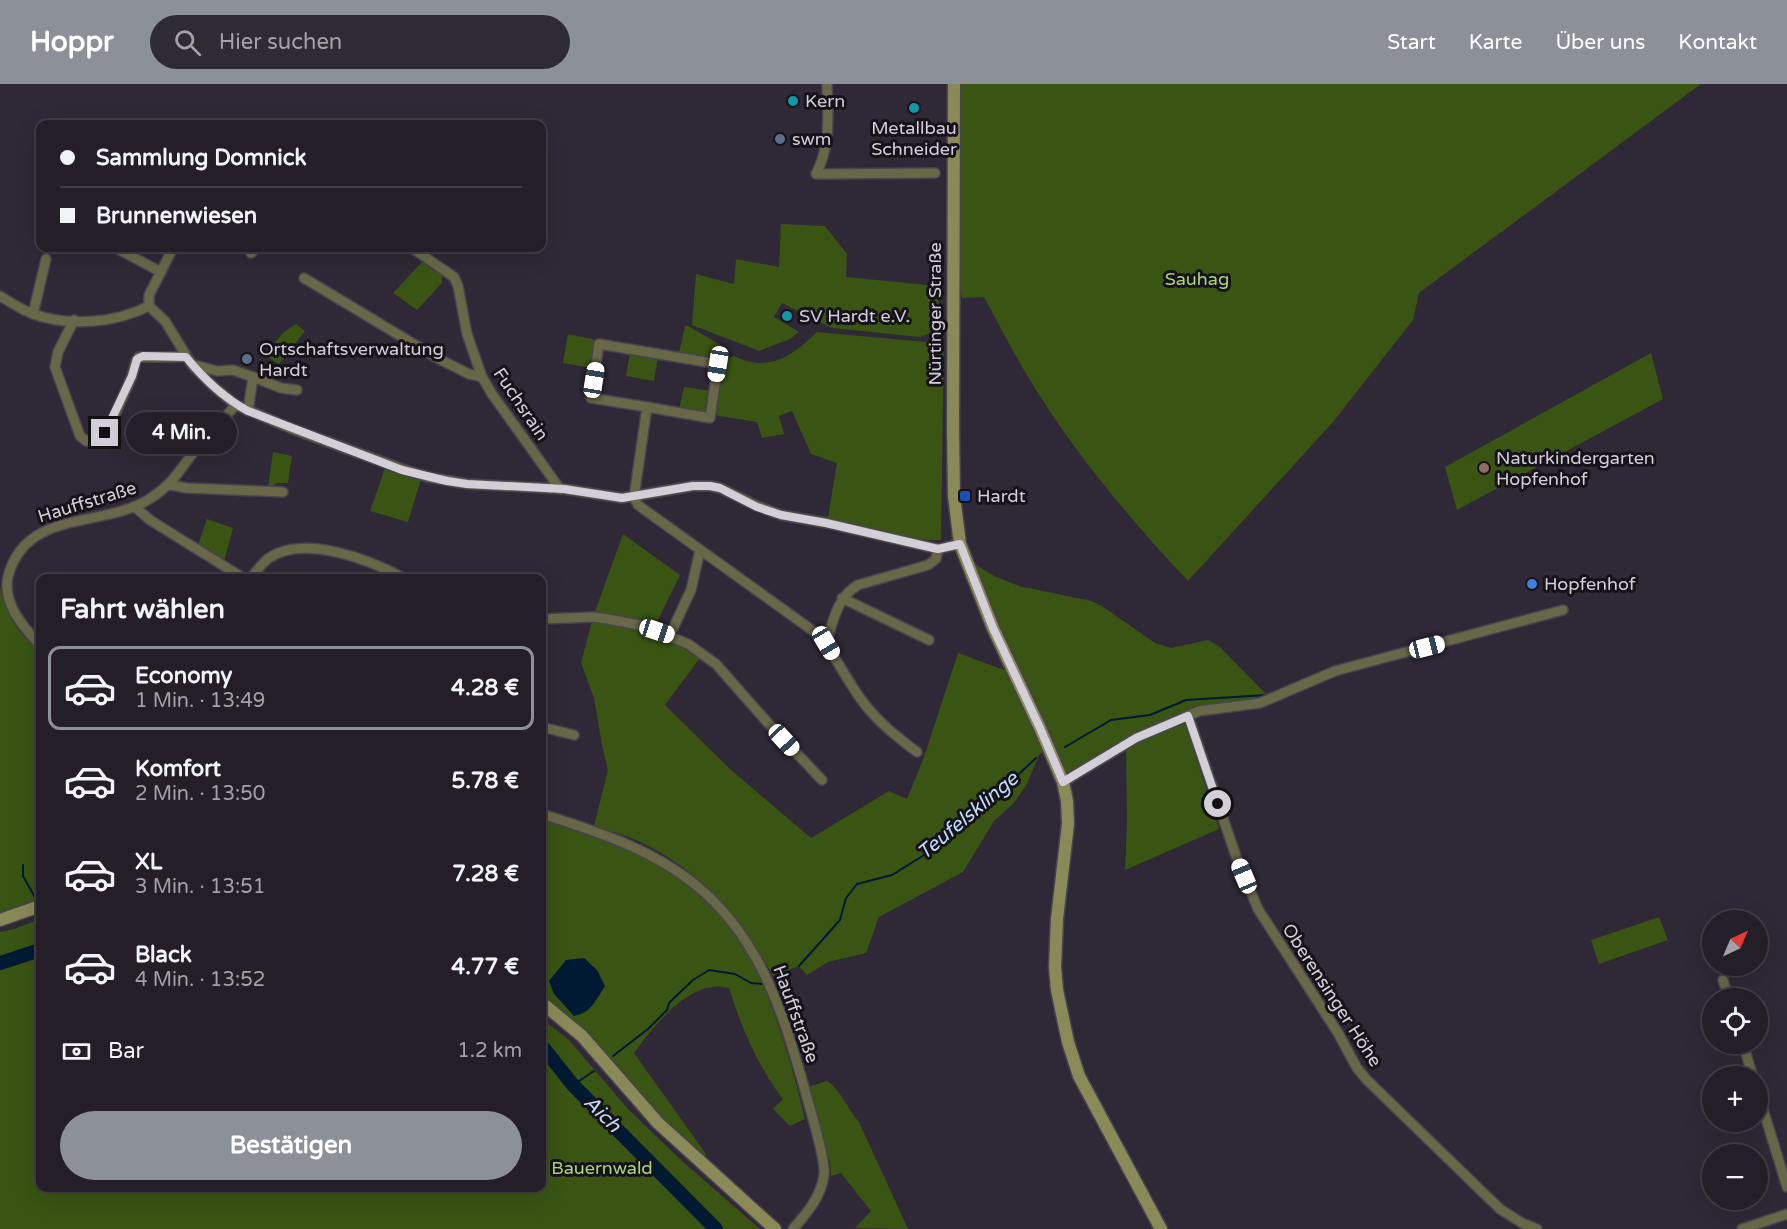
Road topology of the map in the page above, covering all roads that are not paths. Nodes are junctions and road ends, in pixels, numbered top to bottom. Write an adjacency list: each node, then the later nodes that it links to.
1 (827, 84): 3 (street)
2 (954, 84): 26 (main road, Nürtinger Straße)
3 (935, 173)
4 (124, 252): 8 (street)
5 (171, 252): 8 (street)
6 (418, 252): 16 (street, Fuchsrain)
7 (46, 259): 12 (street)
8 (161, 272): 11 (street)
9 (304, 278): 16 (street)
10 (0, 296): 12 (street)
11 (149, 306): 13 (street); 14 (street)
12 (33, 314): 13 (street)
13 (74, 321): 14 (street)
14 (189, 361): 15 (street); 18 (street)
15 (253, 377): 17 (street); 20 (street)
16 (482, 377): 22 (street, Fuchsrain)
17 (297, 390)
18 (236, 405): 20 (street); 21 (street, Hauffstraße)
19 (647, 407): 19 (street); 24 (street)
20 (248, 411): 22 (street)
21 (171, 484): 23 (street); 25 (street, Hauffstraße)
22 (560, 489): 24 (street)
23 (283, 492)
24 (634, 497): 27 (street); 28 (street)
25 (135, 507): 29 (street); 37 (street, Hauffstraße)
26 (960, 544): 27 (street); 44 (main road, Nürtinger Straße)
27 (938, 549): 32 (street)
28 (700, 550): 35 (street); 38 (street)
29 (237, 574)
30 (254, 574): 31 (street)
31 (396, 574)
32 (842, 598): 36 (street); 38 (street)
33 (1563, 610): 39 (street)
34 (546, 619): 35 (street)
35 (670, 635): 43 (street)
36 (929, 640)
37 (36, 641)
38 (826, 643): 42 (street)
39 (1188, 716): 44 (street); 57 (street, Oberensinger Höhe)
40 (546, 728): 41 (street)
41 (574, 735)
42 (917, 752)
43 (822, 780)
44 (1063, 782): 56 (main road, Nürtinger Straße)
45 (546, 815): 55 (street, Hauffstraße)
46 (36, 907): 47 (main road)
47 (0, 920)
48 (1723, 980): 49 (street)
49 (1726, 988)
50 (546, 1007): 54 (main road)
51 (1768, 1125): 52 (street)
52 (1787, 1187)
53 (1787, 1214): 58 (street)
54 (775, 1229)
55 (793, 1229)
56 (1161, 1229)
57 (1537, 1229)
58 (1742, 1229)

